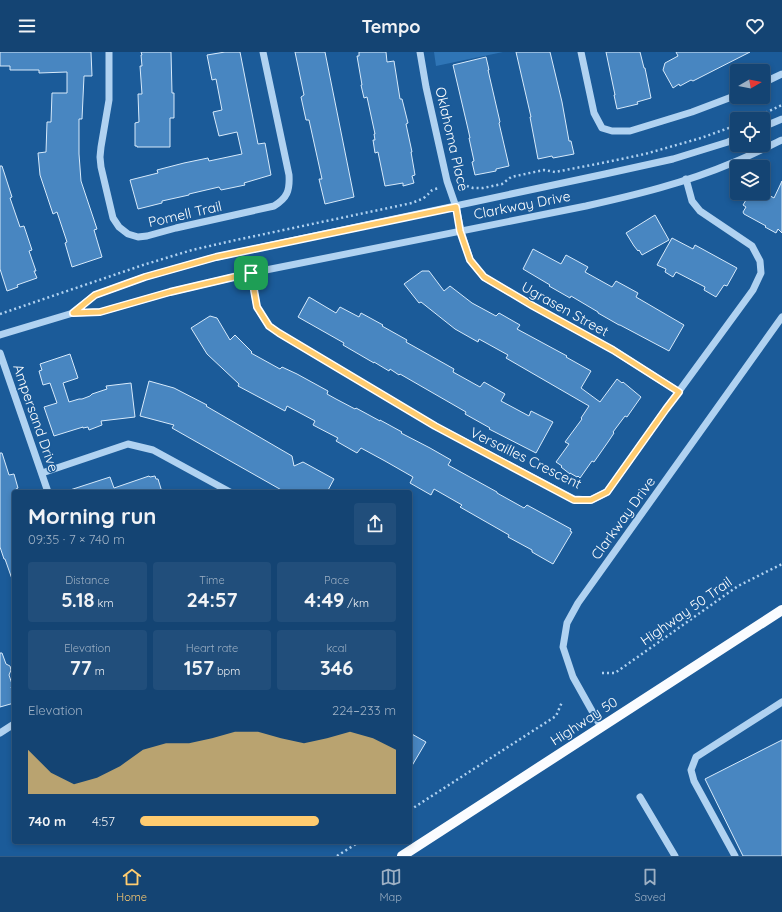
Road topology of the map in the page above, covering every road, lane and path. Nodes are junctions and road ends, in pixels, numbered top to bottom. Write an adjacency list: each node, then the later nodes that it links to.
1 (109, 52): 2 (street, Pomell Trail)
2 (263, 52)
3 (420, 52): 17 (street, Oklahoma Place)
4 (581, 52): 7 (street)
5 (782, 74): 6 (street)
6 (770, 80)
7 (730, 98)
8 (782, 105): 9 (path)
9 (767, 112)
10 (782, 119): 11 (street)
11 (770, 124)
12 (730, 128): 16 (path)
13 (782, 140): 15 (street, Clarkway Drive)
14 (730, 141): 17 (street, Clarkway Drive)
15 (686, 179): 18 (street, Clarkway Drive); 24 (street, Versailles Crescent)
16 (463, 183)
17 (456, 207): 18 (street, Oklahoma Place); 20 (street, Clarkway Drive)
18 (460, 231): 19 (street, Clarkway Drive); 24 (street, Ugrasen Street)
19 (251, 273): 20 (street, Clarkway Drive); 24 (street, Versailles Crescent)
20 (73, 313): 22 (street, Clarkway Drive)
21 (782, 317): 34 (street, Clarkway Drive)
22 (0, 335)
23 (0, 353): 25 (street, Ampersand Drive)
24 (679, 392)
25 (42, 473): 26 (street, Ampersand Drive); 27 (street)
26 (47, 490)
27 (226, 490)
28 (782, 564): 30 (path, Highway 50 Trail)
29 (782, 610): 34 (main road, Highway 50)
30 (602, 673)
31 (562, 702): 37 (path)
32 (782, 702): 42 (street)
33 (12, 725): 35 (street)
34 (601, 727): 40 (main road, Highway 50)
35 (0, 733)
36 (640, 797): 41 (street)
37 (412, 809)
38 (356, 844): 39 (path)
39 (337, 856)
40 (402, 856)
41 (675, 856)
42 (735, 856)

